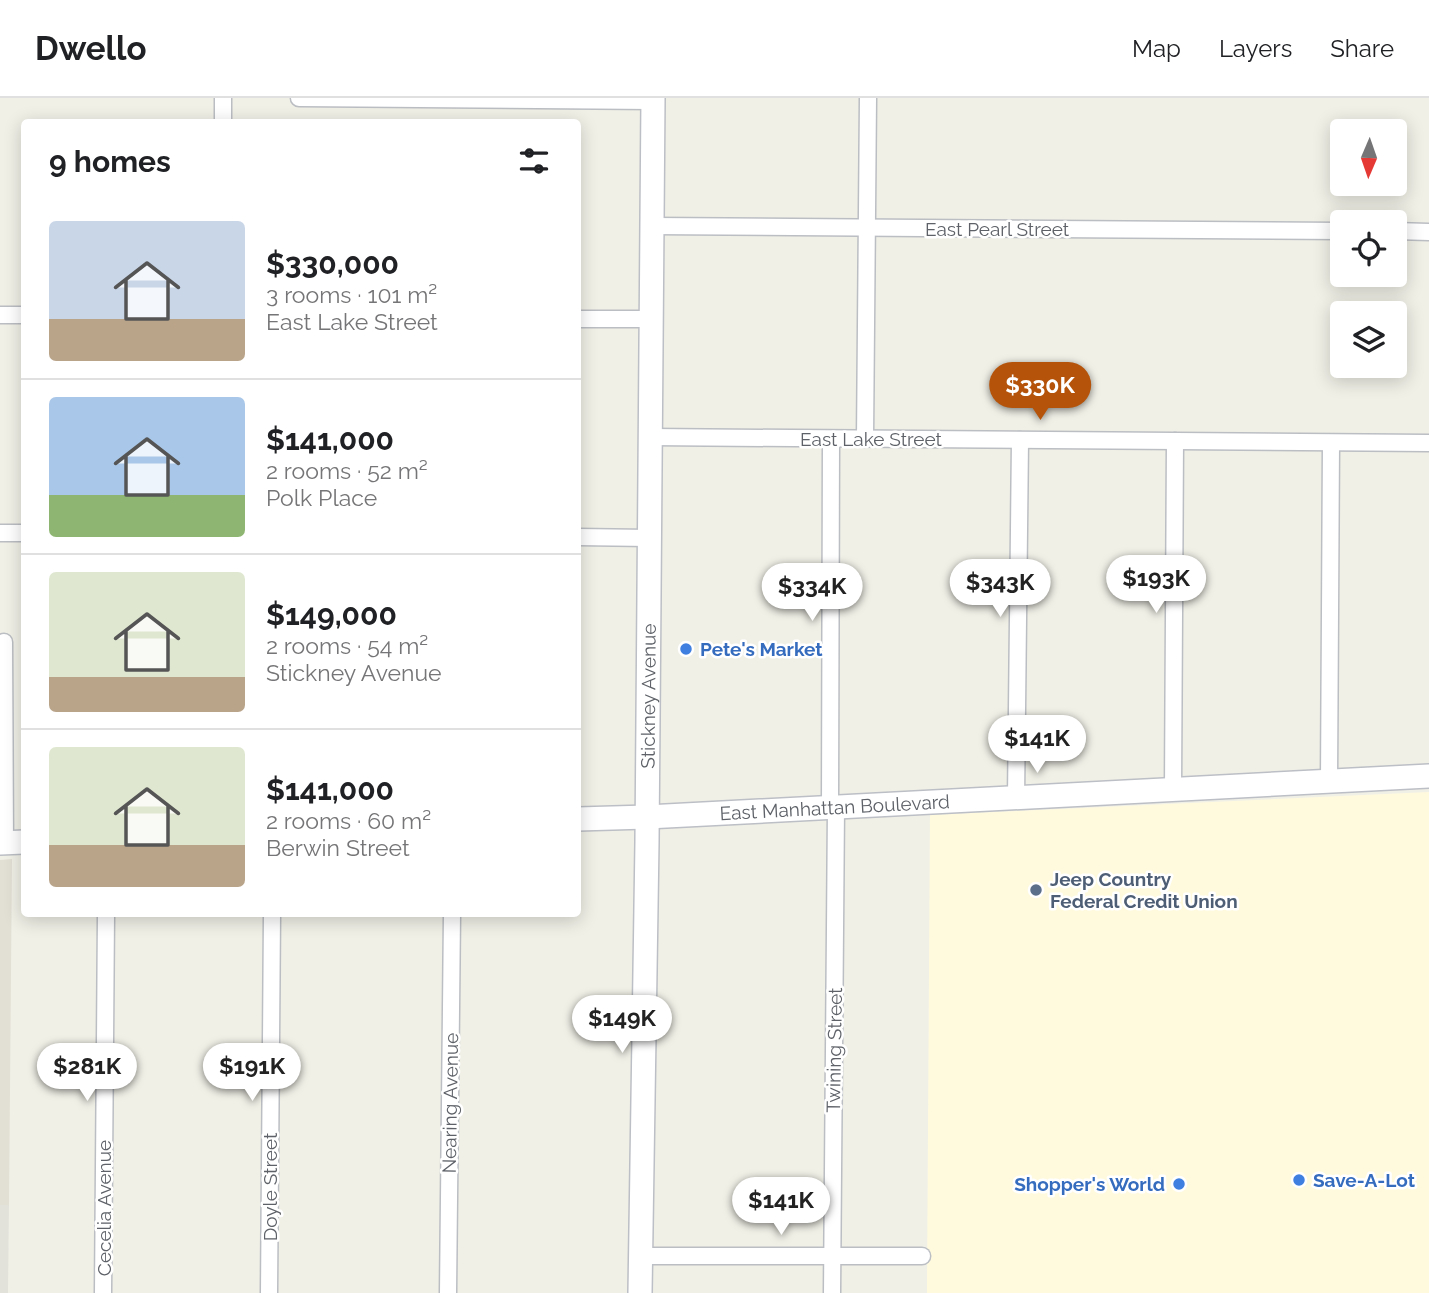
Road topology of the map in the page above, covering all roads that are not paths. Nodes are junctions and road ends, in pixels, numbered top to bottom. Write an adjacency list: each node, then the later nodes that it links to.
1 (223, 98): 5 (street)
2 (299, 98): 4 (street)
3 (868, 98): 7 (street)
4 (653, 99): 6 (main road, Stickney Avenue)
5 (223, 119)
6 (652, 226): 7 (street, East Pearl Street); 14 (main road, Stickney Avenue)
7 (867, 228): 8 (street, East Pearl Street); 17 (street)
8 (1330, 231)
9 (1407, 232): 10 (street)
10 (1429, 232)
11 (0, 315): 12 (street)
12 (21, 315)
13 (581, 319): 14 (street)
14 (651, 319): 15 (main road, Stickney Avenue)
15 (650, 437): 16 (street, East Lake Street); 25 (main road, Stickney Avenue)
16 (831, 439): 17 (street, East Lake Street); 31 (street, Twining Street)
17 (865, 439): 18 (street, East Lake Street)
18 (1020, 440): 19 (street, East Lake Street); 30 (street)
19 (1175, 441): 20 (street, East Lake Street); 29 (street)
20 (1331, 443): 21 (street, East Lake Street); 28 (street)
21 (1429, 443)
22 (0, 533): 23 (street)
23 (21, 533)
24 (581, 537): 25 (street)
25 (649, 538): 32 (main road, Stickney Avenue)
26 (4, 642): 34 (street)
27 (1429, 776): 28 (main road, East Manhattan Boulevard)
28 (1329, 781): 29 (main road, East Manhattan Boulevard)
29 (1173, 789): 30 (main road, East Manhattan Boulevard)
30 (1016, 798): 31 (main road, East Manhattan Boulevard)
31 (833, 807): 32 (main road, East Manhattan Boulevard); 39 (street, Twining Street)
32 (647, 817): 33 (main road, East Manhattan Boulevard); 38 (main road, Stickney Avenue)
33 (581, 819)
34 (10, 842)
35 (106, 917): 41 (street, Cecelia Avenue)
36 (272, 917): 42 (street, Doyle Street)
37 (452, 917): 43 (street, Nearing Avenue)
38 (640, 1256): 39 (street); 44 (main road, Stickney Avenue)
39 (832, 1256): 40 (street); 45 (street, Twining Street)
40 (922, 1256)
41 (103, 1293)
42 (269, 1293)
43 (448, 1293)
44 (640, 1293)
45 (832, 1293)

